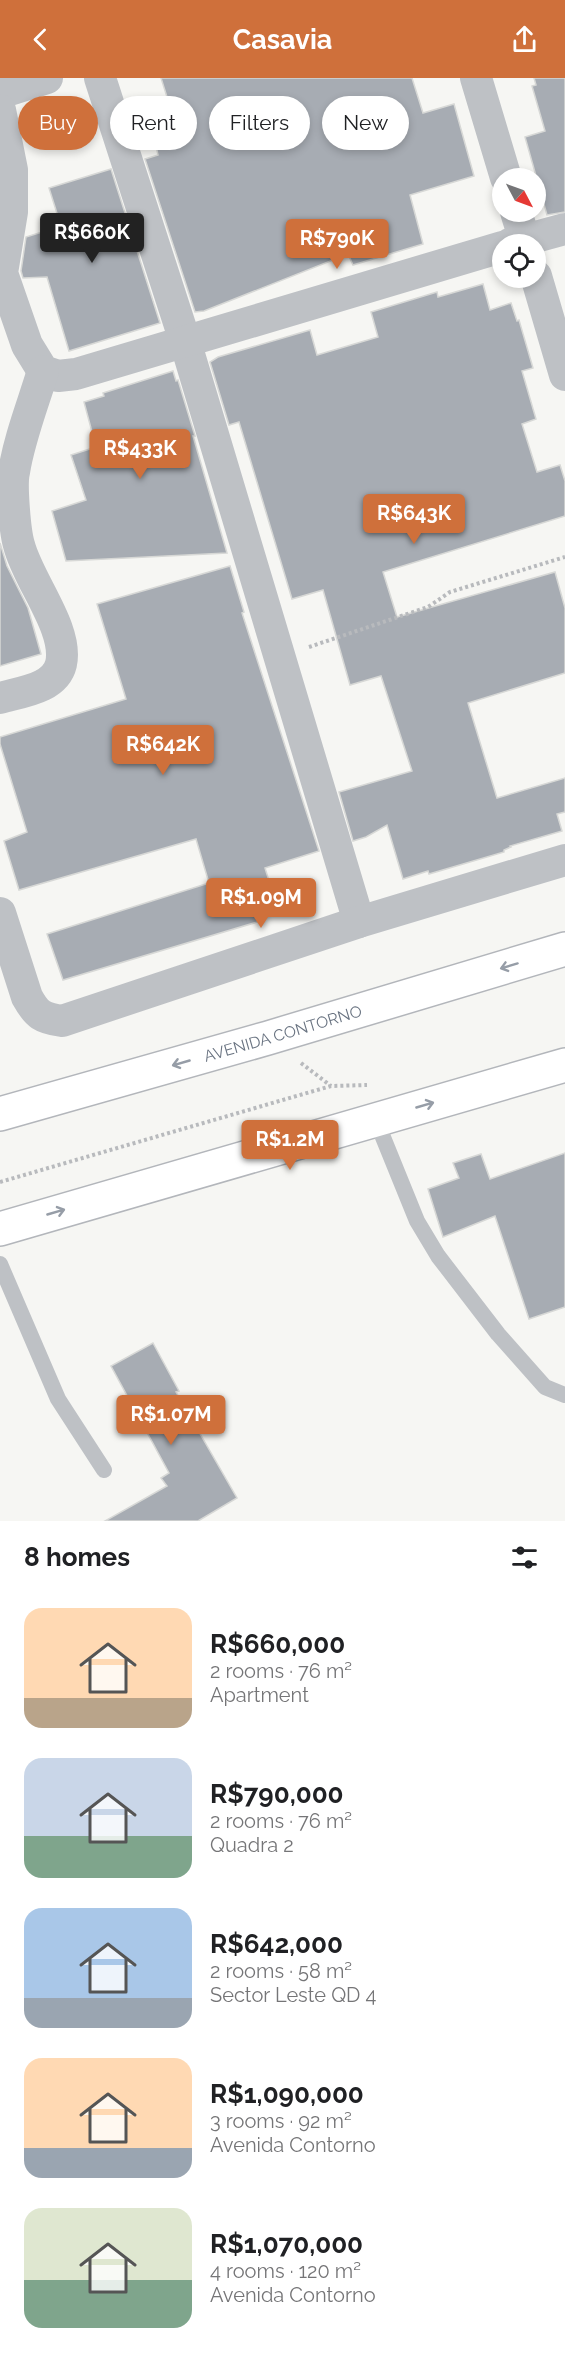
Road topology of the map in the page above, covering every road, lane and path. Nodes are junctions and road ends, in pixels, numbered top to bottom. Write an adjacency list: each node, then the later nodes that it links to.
1 (47, 78): 4 (street)
2 (100, 78): 12 (street)
3 (476, 78): 6 (street)
4 (0, 93)
5 (0, 110): 9 (street)
6 (503, 168)
7 (565, 229): 8 (street)
8 (534, 234)
9 (3, 245): 13 (street)
10 (492, 245): 12 (street)
11 (540, 288): 14 (street)
12 (185, 341): 13 (street); 17 (street)
13 (43, 371): 15 (street)
14 (565, 375)
15 (9, 546): 18 (street)
16 (565, 557): 17 (path)
17 (279, 657): 21 (street)
18 (0, 698)
19 (565, 860): 21 (street)
20 (0, 913): 21 (street)
21 (359, 922)
22 (565, 949): 25 (main road, AVENIDA CONTORNO, one-way to 25)
23 (565, 1065): 26 (main road, one-way to 23)
24 (332, 1086): 27 (path)
25 (0, 1114)
26 (376, 1120): 28 (main road, one-way to 26); 30 (lane)
27 (0, 1182)
28 (0, 1229)
29 (0, 1264): 31 (lane)
30 (565, 1395)
31 (104, 1470)

